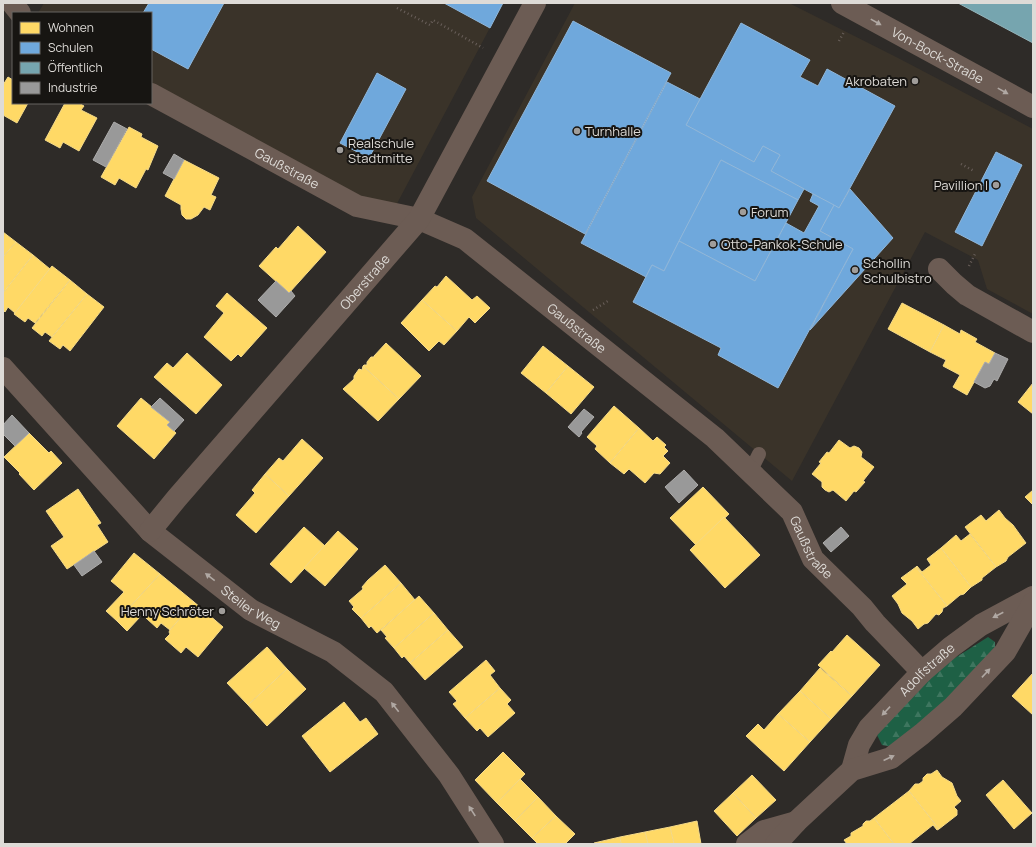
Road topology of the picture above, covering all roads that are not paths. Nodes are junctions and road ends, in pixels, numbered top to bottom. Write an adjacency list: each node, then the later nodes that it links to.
1 (12, 3): 4 (street)
2 (535, 3): 7 (street, Oberstraße)
3 (842, 3): 6 (street, Von-Bock-Straße, one-way to 6)
4 (19, 12)
5 (152, 95): 7 (street, Gaußstraße)
6 (1033, 107)
7 (419, 219): 11 (street, Oberstraße); 14 (street, Gaußstraße)
8 (939, 269): 9 (street)
9 (1033, 332)
10 (3, 368): 11 (street, Steiler Weg)
11 (150, 531): 17 (street, Steiler Weg, one-way to 11)
12 (1033, 598): 14 (street, Adolfstraße, one-way to 14)
13 (1033, 603): 15 (street, one-way to 13)
14 (922, 672): 15 (street, Adolfstraße, one-way to 15)
15 (852, 770): 16 (street)
16 (796, 822): 18 (street); 19 (street)
17 (493, 844)
18 (747, 844)
19 (776, 844)

